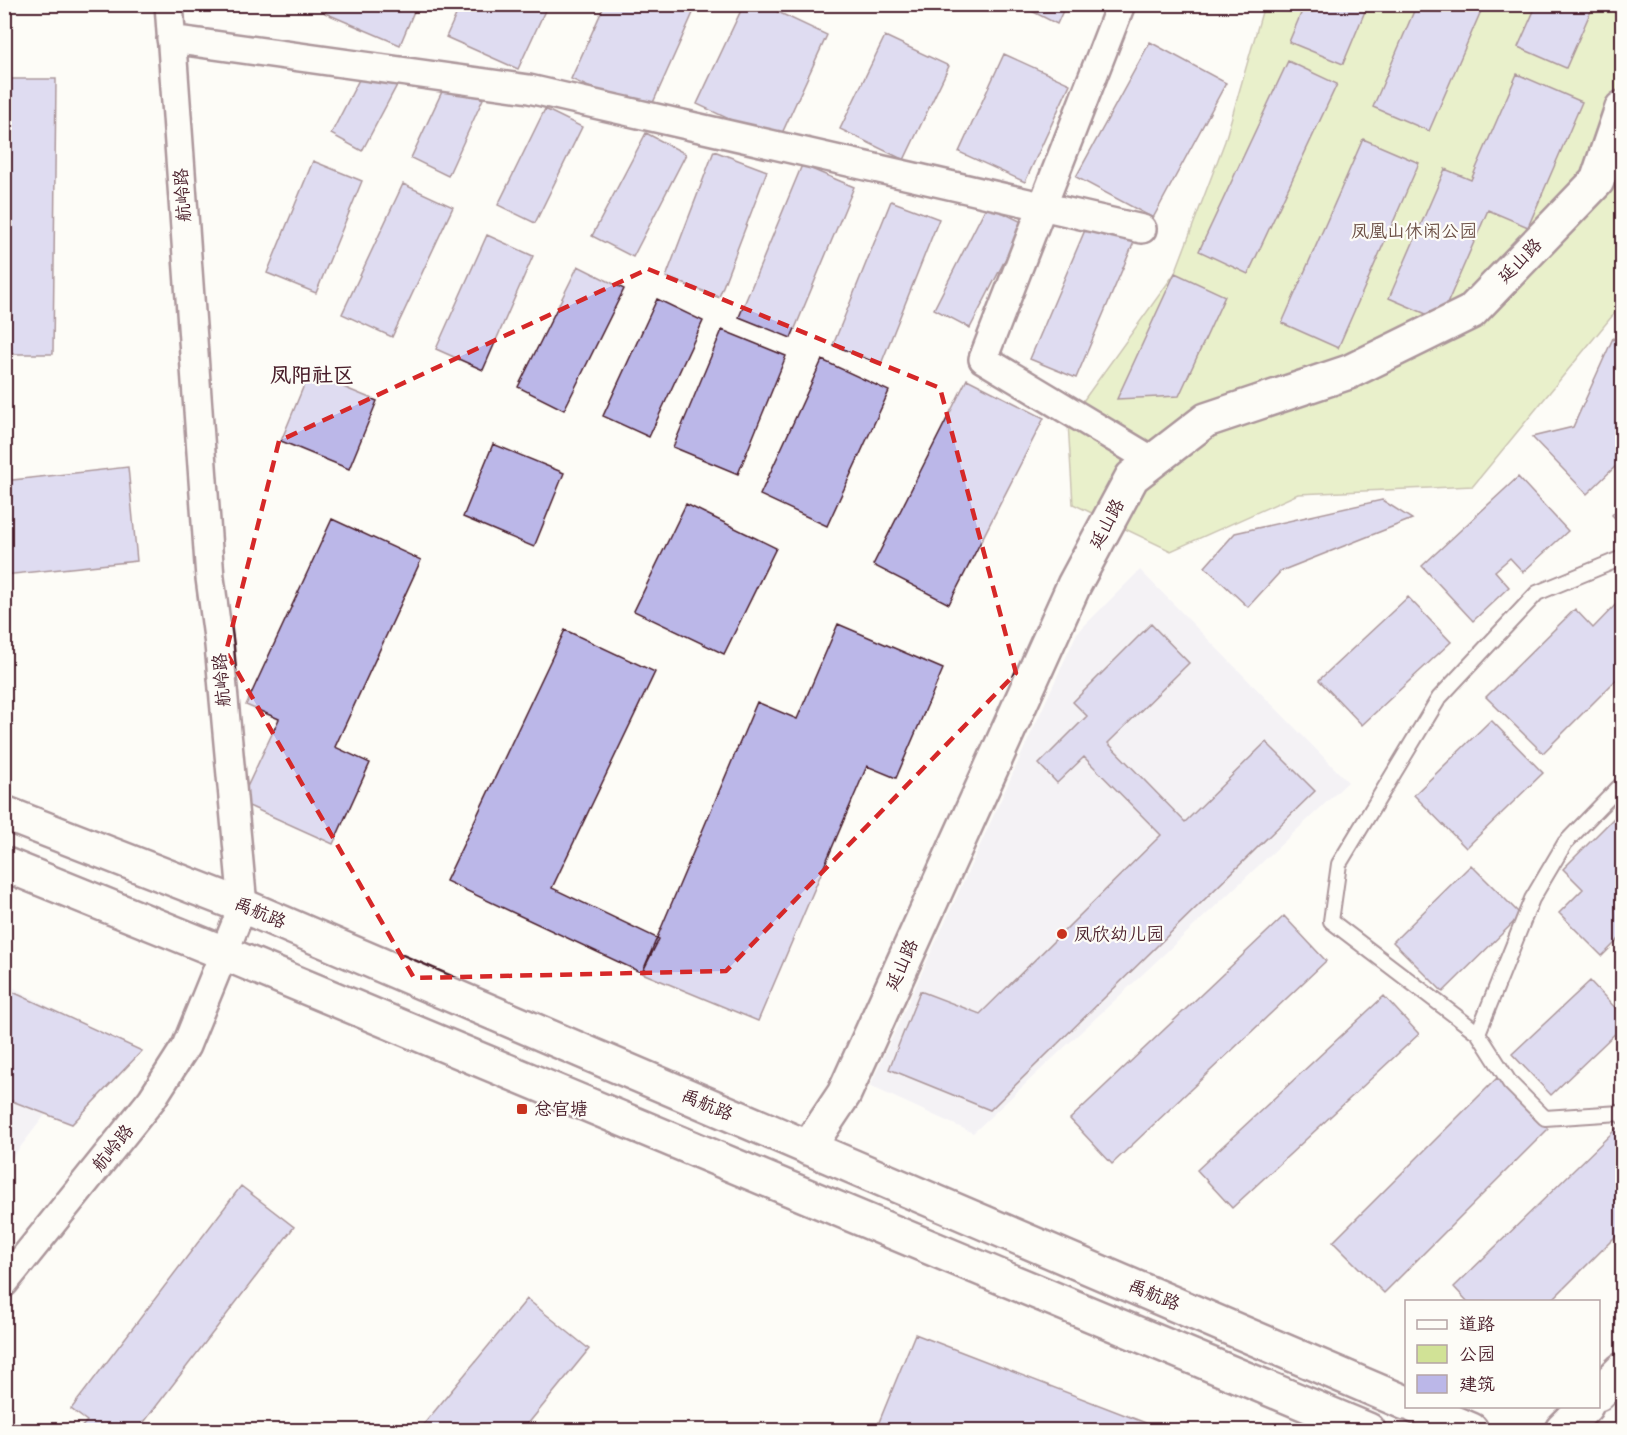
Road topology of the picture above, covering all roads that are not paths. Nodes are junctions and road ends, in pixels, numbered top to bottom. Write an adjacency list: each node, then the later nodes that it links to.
1 (169, 4): 3 (street, 航岭路)
2 (1121, 4): 5 (street)
3 (171, 39): 5 (street); 12 (street, 航岭路)
4 (1623, 108): 7 (main road, 延山路)
5 (1043, 206): 6 (street); 7 (street)
6 (1142, 229)
7 (1153, 461): 16 (main road, 延山路)
8 (1623, 558): 14 (lane)
9 (1623, 783): 14 (lane)
10 (4, 813): 12 (main road, 禹航路)
11 (4, 864): 13 (main road)
12 (243, 906): 13 (street, 航岭路); 16 (main road, 禹航路)
13 (224, 953): 17 (street, 航岭路); 23 (main road)
14 (1478, 1033): 15 (lane)
15 (1623, 1116)
16 (808, 1148): 20 (main road, 禹航路)
17 (4, 1283)
18 (1623, 1370): 19 (main road)
19 (1600, 1393)
20 (1405, 1402)
21 (1417, 1408): 24 (main road)
22 (1585, 1408): 25 (main road)
23 (1368, 1431)
24 (1471, 1431)
25 (1562, 1431)

